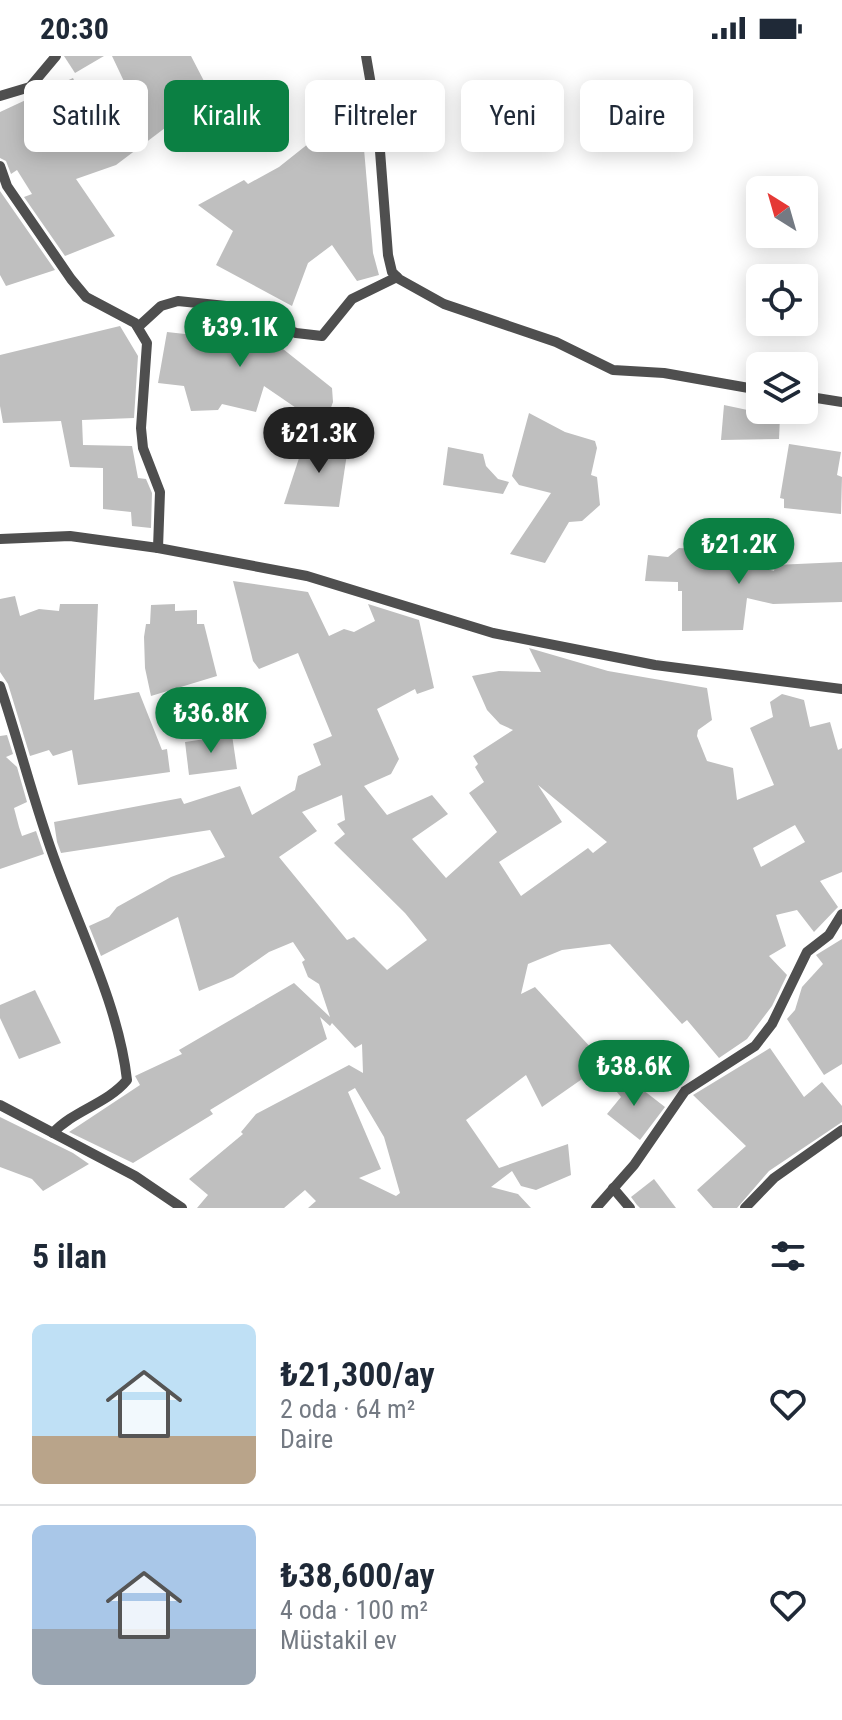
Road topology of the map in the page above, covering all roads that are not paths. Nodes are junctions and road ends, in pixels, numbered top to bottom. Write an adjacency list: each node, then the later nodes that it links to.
1 (56, 56): 3 (street)
2 (366, 56): 5 (street)
3 (0, 96)
4 (0, 166): 6 (street)
5 (397, 277): 6 (street); 7 (street)
6 (138, 327): 11 (street)
7 (746, 388)
8 (818, 398): 9 (street)
9 (842, 402)
10 (0, 539): 11 (street)
11 (158, 548): 13 (street)
12 (0, 686): 17 (street)
13 (842, 689)
14 (842, 914): 18 (street)
15 (0, 1105): 17 (street)
16 (842, 1130): 22 (street)
17 (53, 1133): 19 (street)
18 (613, 1188): 20 (street); 21 (street)
19 (182, 1208)
20 (596, 1208)
21 (630, 1208)
22 (745, 1208)

